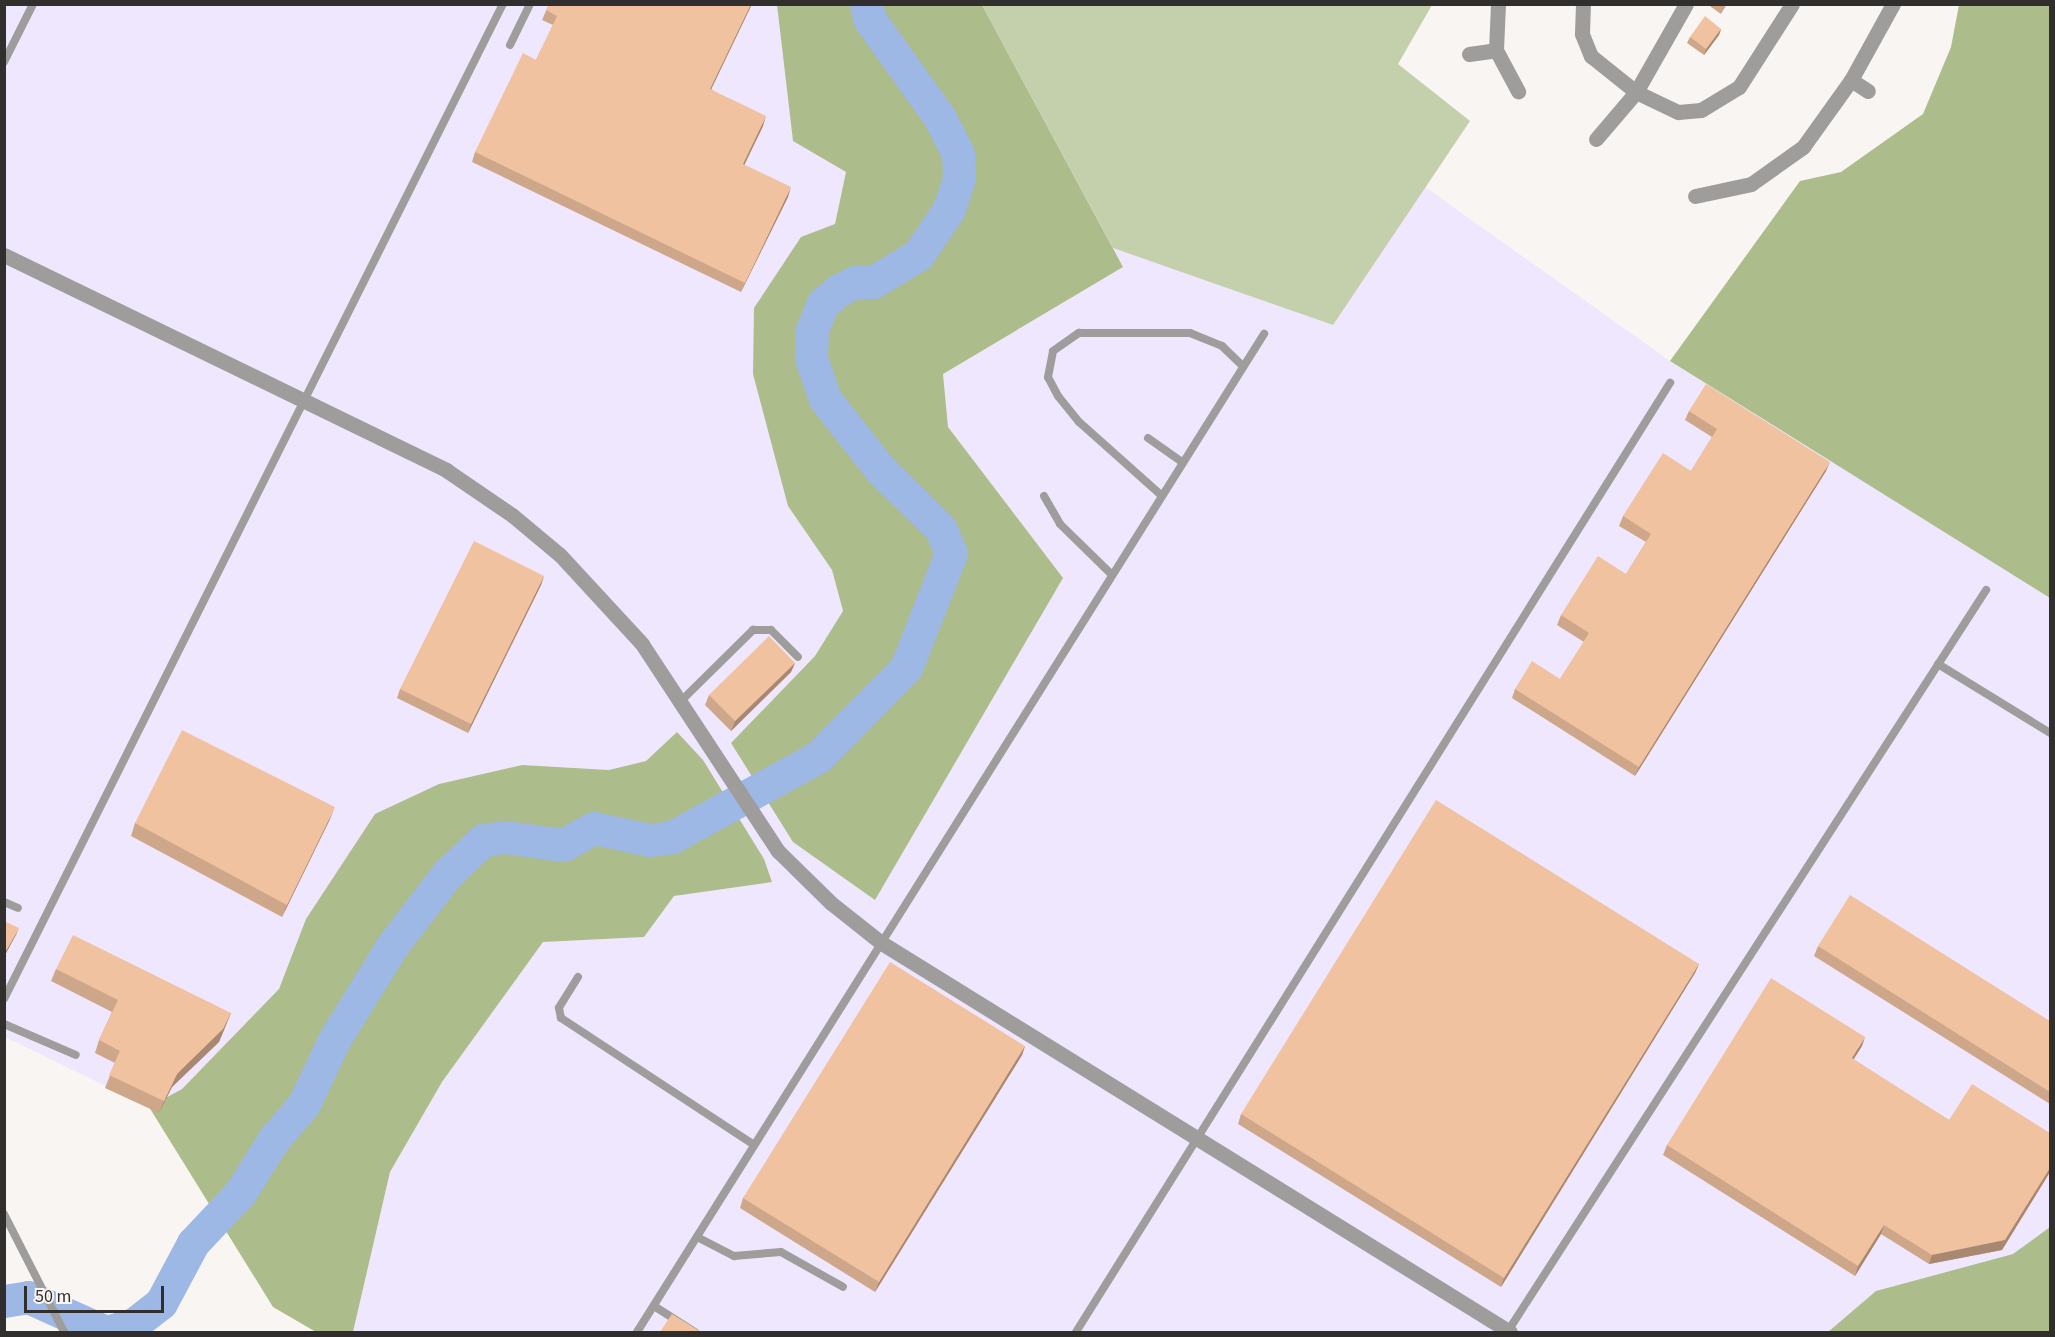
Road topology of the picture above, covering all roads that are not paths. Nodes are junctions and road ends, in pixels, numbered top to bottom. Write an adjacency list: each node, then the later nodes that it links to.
1 (33, 4): 12 (lane)
2 (503, 4): 23 (lane)
3 (530, 4): 9 (lane)
4 (1498, 4): 10 (street)
5 (1583, 4): 16 (street)
6 (1686, 4): 16 (street)
7 (1792, 4): 16 (street)
8 (1893, 4): 13 (street)
9 (510, 45)
10 (1496, 50): 11 (street); 14 (street)
11 (1469, 54)
12 (4, 62)
13 (1851, 80): 15 (street); 18 (street)
14 (1518, 91)
15 (1868, 91)
16 (1636, 92): 17 (street)
17 (1596, 139)
18 (1695, 196)
19 (4, 255): 23 (street)
20 (1264, 334): 21 (lane)
21 (1243, 366): 25 (lane); 26 (lane)
22 (1670, 383): 41 (lane)
23 (302, 401): 32 (street); 38 (lane)
24 (1148, 438): 25 (lane)
25 (1182, 462): 26 (lane)
26 (1161, 495): 28 (lane)
27 (1044, 496): 28 (lane)
28 (1110, 574): 36 (lane)
29 (1986, 590): 31 (lane)
30 (798, 657): 32 (lane)
31 (1938, 664): 33 (lane); 51 (lane)
32 (679, 703): 36 (street)
33 (2050, 733)
34 (4, 902): 35 (lane)
35 (18, 908)
36 (880, 942): 41 (street); 42 (lane)
37 (578, 977): 42 (lane)
38 (4, 999)
39 (4, 1024): 40 (lane)
40 (76, 1055)
41 (1197, 1137): 50 (lane); 51 (street)
42 (754, 1145): 44 (lane)
43 (4, 1214): 47 (lane)
44 (697, 1237): 45 (lane); 46 (lane)
45 (843, 1287)
46 (654, 1306): 48 (lane); 49 (lane)
47 (64, 1332)
48 (637, 1332)
49 (695, 1332)
50 (1076, 1332)
51 (1508, 1332)

